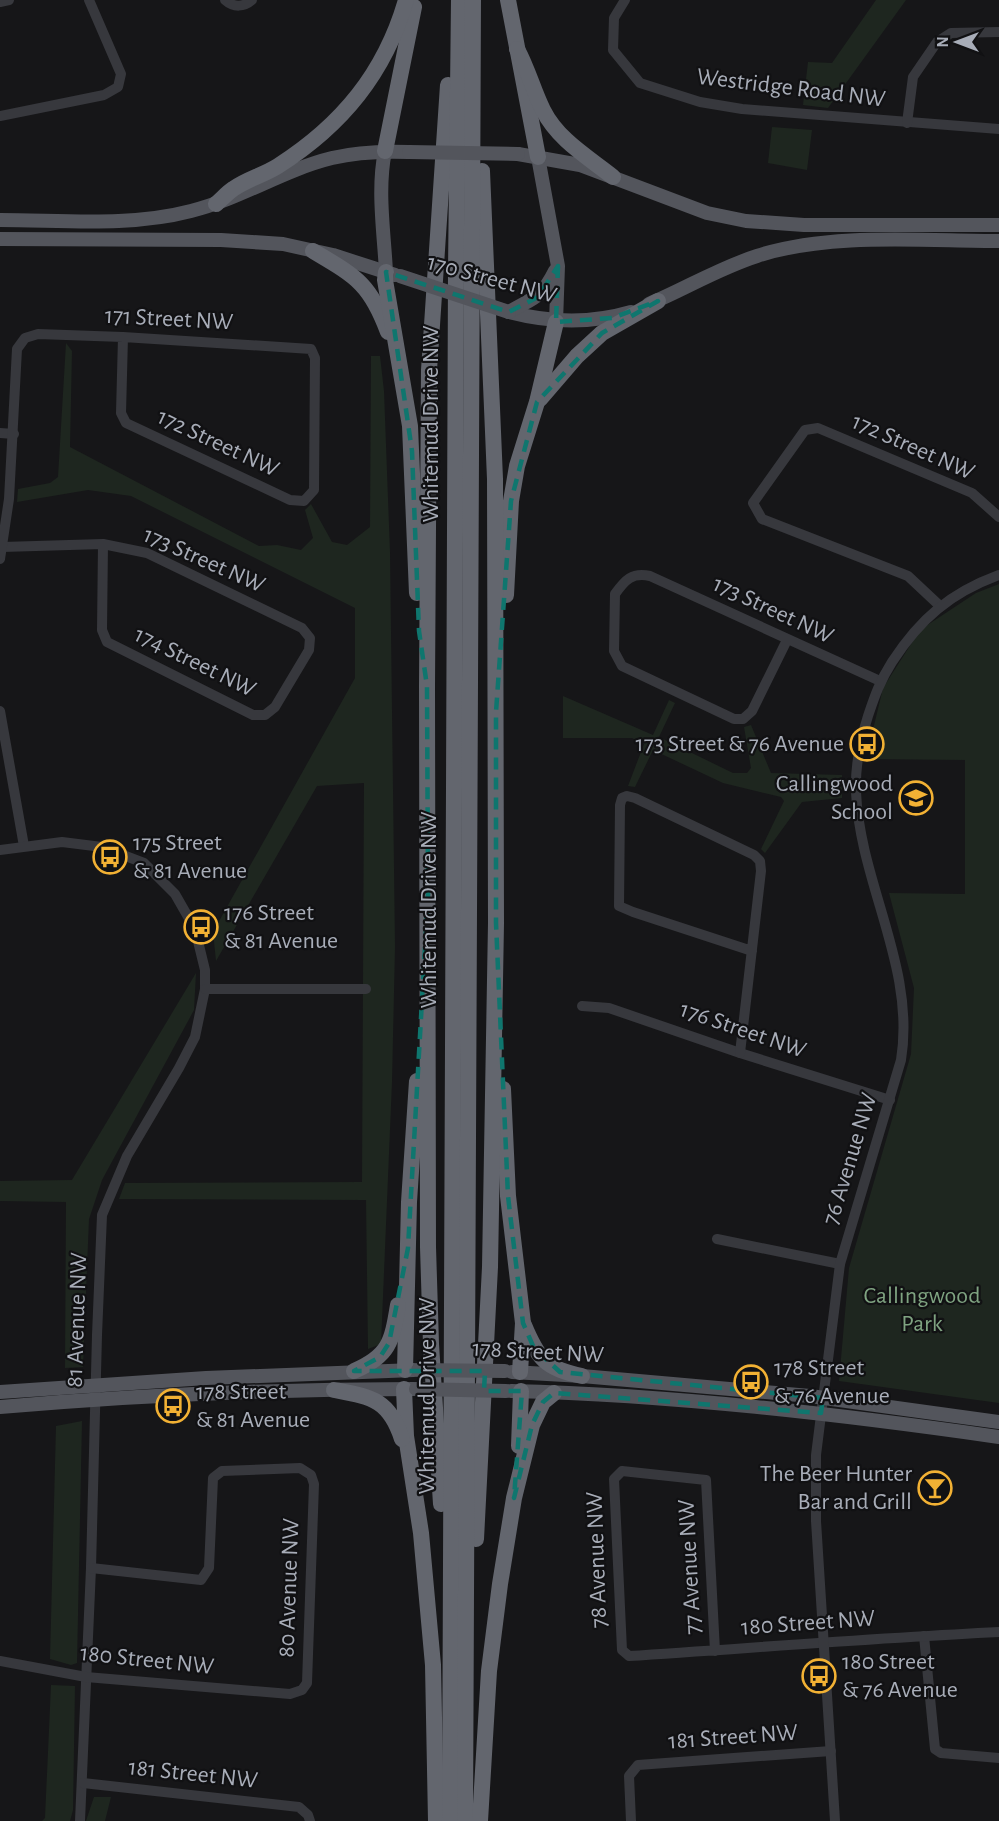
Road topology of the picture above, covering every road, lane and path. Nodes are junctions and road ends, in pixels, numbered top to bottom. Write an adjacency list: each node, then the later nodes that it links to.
1 (9, 0): 11 (street)
2 (89, 0): 16 (street)
3 (225, 0): 4 (street)
4 (252, 0)
5 (406, 0): 22 (highway)
6 (415, 0): 19 (highway)
7 (459, 0): 13 (highway, Whitemud Drive NW)
8 (473, 0): 15 (highway, Whitemud Drive NW)
9 (508, 0): 14 (highway)
10 (625, 0): 17 (street, Westridge Road NW)
11 (0, 2)
12 (999, 32): 17 (street)
13 (458, 33): 47 (highway); 84 (highway, Whitemud Drive NW)
14 (517, 50): 20 (highway); 21 (highway)
15 (472, 62): 49 (highway); 90 (highway, Whitemud Drive NW)
16 (0, 116)
17 (907, 123): 18 (street, Westridge Road NW)
18 (999, 129)
19 (386, 152): 20 (main road, bridge); 22 (main road); 29 (main road)
20 (538, 157): 21 (main road); 28 (main road)
21 (613, 177): 24 (main road)
22 (216, 204): 23 (main road)
23 (0, 220)
24 (999, 225)
25 (0, 239): 27 (main road, 170 Street NW)
26 (999, 241): 30 (main road, 170 Street NW)
27 (313, 251): 29 (main road, 170 Street NW); 34 (highway)
28 (558, 266): 31 (main road); 32 (main road)
29 (393, 274): 31 (main road, 170 Street NW, bridge); 34 (highway)
30 (658, 301): 32 (main road, 170 Street NW); 35 (highway)
31 (509, 312): 32 (main road, 170 Street NW)
32 (556, 322): 35 (highway)
33 (123, 337): 37 (street, 171 Street NW); 38 (street, 172 Street NW); 38 (street, 171 Street NW)
34 (400, 370): 47 (highway)
35 (537, 402): 49 (highway)
36 (0, 433): 37 (street)
37 (14, 434): 41 (street)
38 (304, 501)
39 (999, 517): 44 (street, 172 Street NW)
40 (103, 544): 41 (street, 173 Street NW); 50 (street, 174 Street NW); 50 (street, 173 Street NW)
41 (2, 547): 42 (street)
42 (0, 560)
43 (999, 575): 44 (street, 76 Avenue NW)
44 (940, 606): 46 (street, 76 Avenue NW)
45 (787, 640): 45 (street, 173 Street NW); 46 (street, 173 Street NW)
46 (880, 681): 60 (street, 76 Avenue NW)
47 (427, 686): 53 (highway)
48 (0, 711): 51 (street)
49 (496, 712): 54 (highway)
50 (265, 715)
51 (24, 846): 52 (street); 56 (street, 81 Avenue NW)
52 (0, 850)
53 (428, 894): 62 (highway); 84 (highway)
54 (496, 923): 64 (highway); 90 (highway)
55 (752, 951): 55 (street); 59 (street)
56 (206, 988): 57 (street); 71 (street, 81 Avenue NW)
57 (366, 989)
58 (582, 1006): 59 (street, 176 Street NW)
59 (740, 1053): 60 (street, 176 Street NW)
60 (890, 1100): 63 (street, 76 Avenue NW)
61 (717, 1239): 63 (street)
62 (408, 1248): 65 (highway); 66 (highway)
63 (840, 1264): 75 (street, 76 Avenue NW)
64 (523, 1323): 67 (highway); 68 (highway)
65 (412, 1370): 66 (main road, 178 Street NW); 67 (main road, 178 Street NW, bridge); 69 (main road)
66 (354, 1371): 71 (main road, 178 Street NW)
67 (512, 1372): 68 (main road, 178 Street NW); 72 (main road)
68 (582, 1376): 75 (main road, 178 Street NW)
69 (410, 1389): 70 (main road, 178 Street NW); 72 (main road, 178 Street NW, bridge); 80 (highway)
70 (334, 1390): 71 (main road, 178 Street NW); 80 (highway)
71 (95, 1391): 73 (main road, 178 Street NW); 76 (main road, 178 Street NW); 83 (street, 81 Avenue NW)
72 (514, 1391): 74 (main road, 178 Street NW); 82 (highway)
73 (0, 1392)
74 (555, 1393): 77 (main road, 178 Street NW); 82 (highway)
75 (823, 1398): 77 (street, 76 Avenue NW); 78 (main road, 178 Street NW)
76 (0, 1407)
77 (821, 1413): 79 (main road, 178 Street NW); 87 (street, 76 Avenue NW)
78 (999, 1422)
79 (999, 1437)
80 (410, 1464): 99 (highway)
81 (622, 1472): 88 (street, 78 Avenue NW); 89 (street, 77 Avenue NW)
82 (514, 1498): 102 (highway)
83 (91, 1568): 92 (street, 81 Avenue NW); 93 (street, 80 Avenue NW)
84 (451, 1582): 100 (highway, Whitemud Drive NW)
85 (999, 1632): 86 (street, 180 Street NW)
86 (924, 1636): 87 (street, 180 Street NW); 95 (street)
87 (824, 1643): 89 (street, 180 Street NW); 94 (street, 76 Avenue NW)
88 (622, 1650): 89 (street, 180 Street NW)
89 (715, 1651)
90 (465, 1654): 101 (highway, Whitemud Drive NW)
91 (0, 1661): 92 (street, 180 Street NW)
92 (86, 1677): 93 (street, 180 Street NW); 96 (street, 81 Avenue NW)
93 (290, 1694)
94 (831, 1751): 103 (street, 181 Street NW); 104 (street, 76 Avenue NW)
95 (999, 1758)
96 (82, 1783): 97 (street, 81 Avenue NW); 98 (street, 181 Street NW)
97 (80, 1821)
98 (310, 1821)
99 (436, 1821)
100 (450, 1821)
101 (465, 1821)
102 (480, 1821)
103 (631, 1821)
104 (835, 1821)

